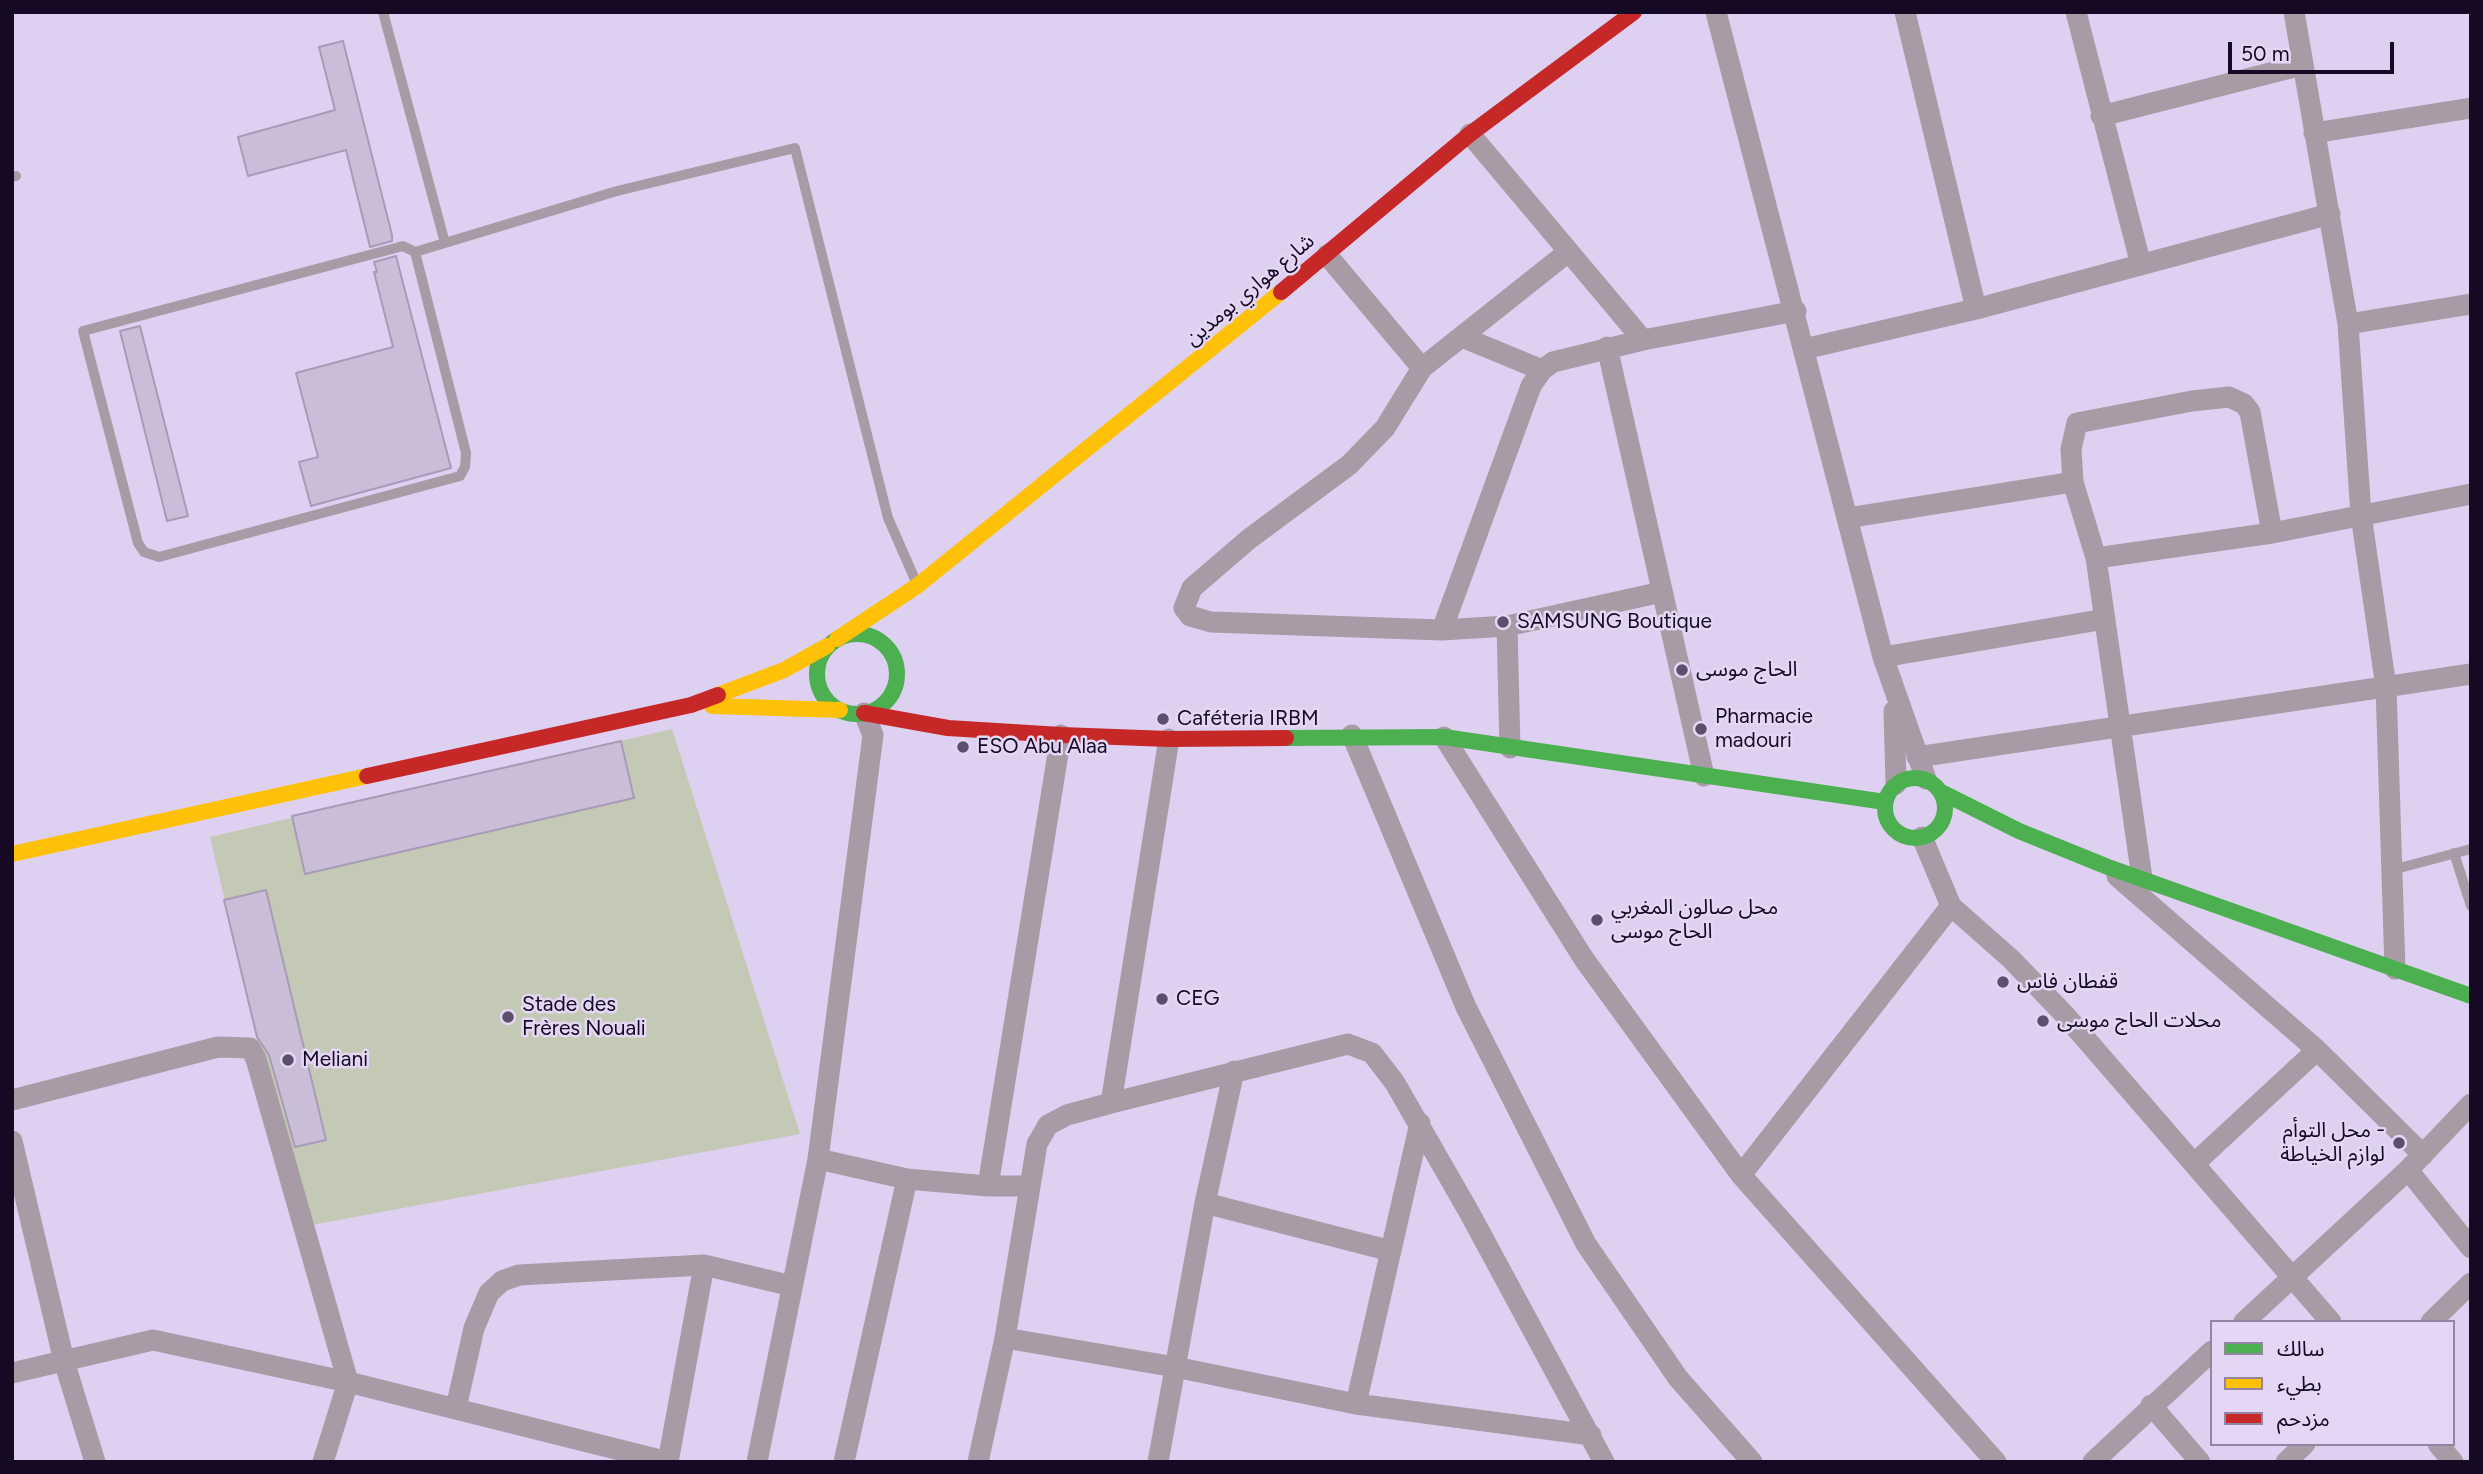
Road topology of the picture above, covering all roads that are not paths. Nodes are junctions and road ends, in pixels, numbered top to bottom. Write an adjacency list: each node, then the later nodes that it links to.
1 (383, 12): 13 (lane)
2 (1634, 12): 11 (street, شارع هواري بومدين)
3 (1717, 12): 20 (street)
4 (1905, 12): 19 (street)
5 (2076, 12): 9 (street)
6 (2294, 12): 7 (street)
7 (2302, 65): 9 (street); 10 (street)
8 (2471, 108): 10 (street)
9 (2101, 116): 17 (street)
10 (2314, 133): 12 (street)
11 (1470, 134): 15 (street); 16 (street, شارع هواري بومدين)
12 (2330, 214): 17 (street); 21 (street)
13 (445, 243): 14 (lane); 34 (lane)
14 (415, 252): 14 (lane)
15 (1568, 252): 22 (street); 23 (street)
16 (1327, 254): 26 (street); 34 (street, شارع هواري بومدين)
17 (2140, 265): 19 (street)
18 (2471, 304): 21 (street)
19 (1976, 309): 25 (street)
20 (1796, 311): 23 (street); 25 (street)
21 (2348, 324): 30 (street)
22 (1462, 337): 26 (street); 27 (street)
23 (1643, 340): 24 (street)
24 (1607, 347): 27 (street); 35 (street)
25 (1804, 349): 31 (street)
26 (1422, 368): 39 (street)
27 (1542, 370): 39 (street)
28 (2073, 482): 31 (street); 32 (street); 33 (street)
29 (2471, 494): 30 (street)
30 (2361, 515): 32 (street); 45 (street)
31 (1847, 518): 42 (street)
32 (2272, 533): 33 (street)
33 (2096, 558): 37 (street)
34 (918, 586): 36 (street, شارع هواري بومدين)
35 (1662, 593): 38 (street); 58 (street)
36 (895, 603): 40 (street, شارع هواري بومدين); 41 (street)
37 (2105, 619): 42 (street); 50 (street)
38 (1507, 626): 39 (street); 56 (street)
39 (1442, 630)
40 (832, 643): 41 (street); 47 (street, شارع هواري بومدين); 48 (street)
41 (889, 649): 43 (street)
42 (1883, 657): 46 (street)
43 (897, 666): 49 (street); 51 (street)
44 (2471, 674): 45 (street)
45 (2386, 687): 50 (street); 68 (street)
46 (1894, 695): 57 (street); 60 (street)
47 (691, 705): 48 (street); 66 (street)
48 (840, 710): 49 (street)
49 (864, 713): 51 (street); 82 (street)
50 (2120, 724): 57 (street); 69 (street)
51 (948, 728): 52 (street)
52 (1061, 735): 55 (street); 87 (street)
53 (1352, 736): 54 (street); 55 (street); 118 (street)
54 (1444, 737): 56 (street); 85 (street)
55 (1169, 739): 77 (street)
56 (1510, 748): 58 (street)
57 (1917, 757): 59 (street)
58 (1704, 776): 60 (street)
59 (1933, 786): 60 (street); 62 (street); 63 (street)
60 (1891, 793): 62 (street)
61 (1978, 830): 63 (street)
62 (1937, 831): 70 (street)
63 (2019, 831): 67 (street)
64 (2471, 849): 65 (lane)
65 (2454, 853): 68 (lane); 71 (lane)
66 (12, 854)
67 (2108, 867): 69 (street); 74 (street)
68 (2392, 870): 72 (street)
69 (2142, 877): 72 (street)
70 (1951, 906): 83 (street); 85 (street)
71 (2471, 906)
72 (2395, 968): 73 (street)
73 (2471, 996)
74 (2317, 1050): 81 (street); 83 (street)
75 (1234, 1071): 77 (street); 79 (street); 89 (street)
76 (12, 1100): 104 (street)
77 (1111, 1103): 88 (street)
78 (2471, 1104): 81 (street)
79 (1420, 1123): 91 (street); 108 (street)
80 (12, 1141): 101 (street)
81 (2423, 1155): 84 (street)
82 (818, 1159): 86 (street); 94 (street)
83 (2194, 1163): 93 (street)
84 (2408, 1170): 90 (street); 93 (street)
85 (1741, 1175): 119 (street)
86 (907, 1179): 87 (street); 114 (street)
87 (988, 1186): 88 (street)
88 (1030, 1186): 99 (street)
89 (1205, 1203): 91 (street); 102 (street)
90 (2471, 1248)
91 (1391, 1251): 105 (street)
92 (704, 1265): 94 (street); 107 (street); 107 (street)
93 (2291, 1278): 96 (street); 97 (street)
94 (792, 1286): 113 (street)
95 (2468, 1289): 98 (street)
96 (2246, 1320)
97 (2329, 1320)
98 (2433, 1320)
99 (1005, 1338): 102 (street); 115 (street)
100 (2210, 1353): 106 (street)
101 (64, 1361): 103 (street); 104 (street); 111 (street)
102 (1175, 1367): 105 (street); 116 (street)
103 (12, 1373)
104 (348, 1382): 107 (street); 112 (street)
105 (1356, 1404): 108 (street)
106 (2151, 1405): 120 (street); 121 (street)
107 (456, 1408)
108 (1591, 1436): 117 (street)
109 (2303, 1446): 122 (street)
110 (2440, 1446): 123 (street)
111 (95, 1462)
112 (323, 1462)
113 (757, 1462)
114 (844, 1462)
115 (978, 1462)
116 (1158, 1462)
117 (1604, 1462)
118 (1752, 1462)
119 (1996, 1462)
120 (2093, 1462)
121 (2200, 1462)
122 (2286, 1462)
123 (2453, 1462)

